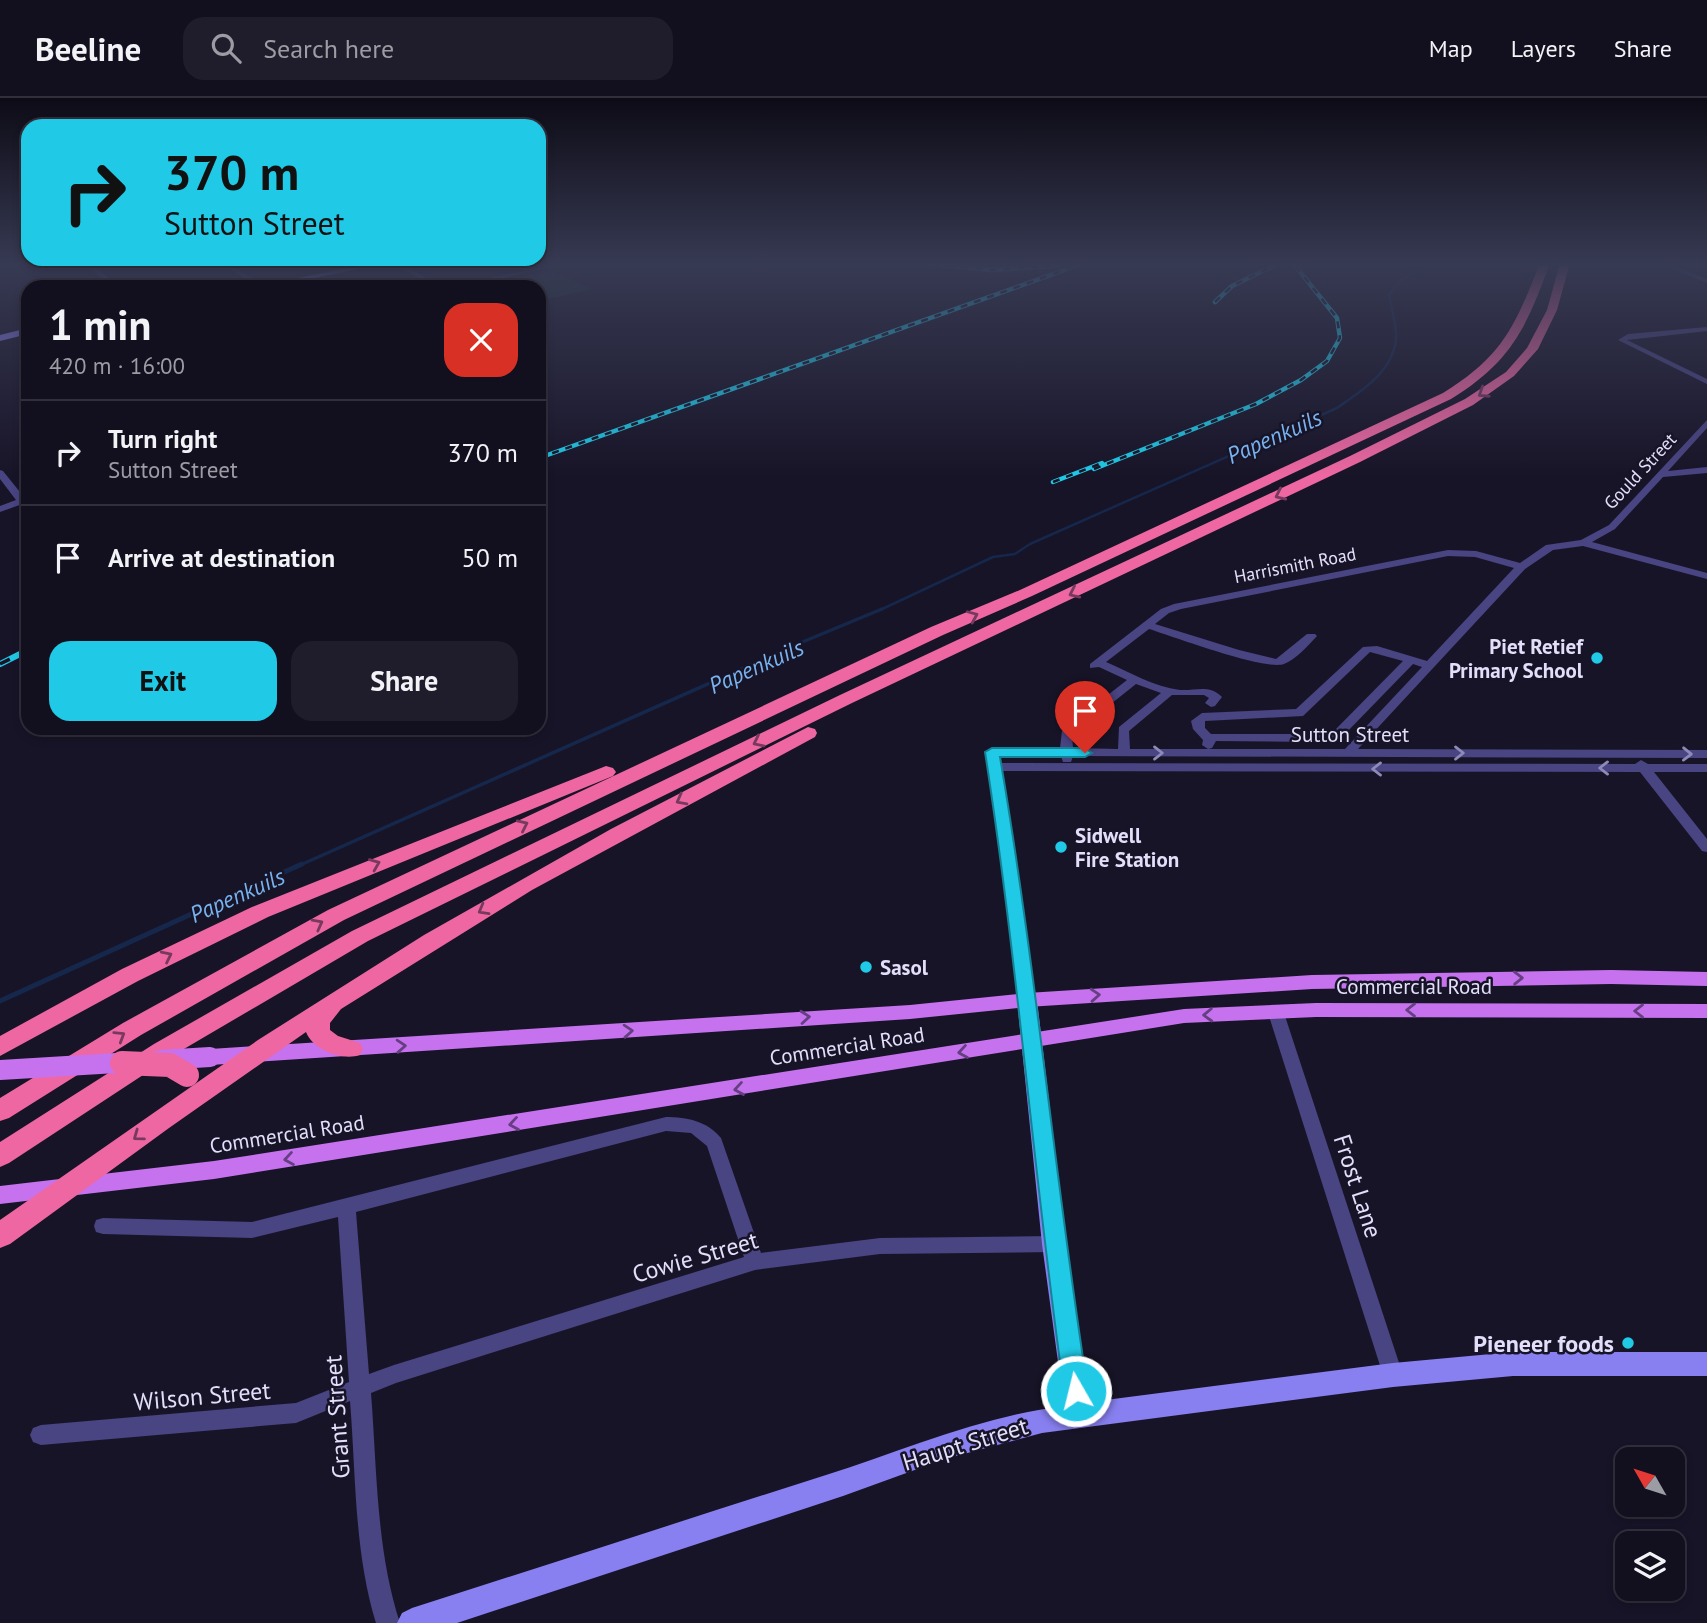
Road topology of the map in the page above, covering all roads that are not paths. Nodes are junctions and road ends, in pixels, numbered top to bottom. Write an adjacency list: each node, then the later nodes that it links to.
1 (1515, 334): 18 (highway, one-way to 1)
2 (1539, 334): 16 (highway, one-way to 16)
3 (1653, 334): 4 (street)
4 (1707, 382)
5 (1707, 423): 6 (street, Gould Street)
6 (1701, 436): 9 (street, Gould Street)
7 (1707, 470): 9 (street)
8 (0, 474): 10 (street)
9 (1663, 474): 13 (street, Gould Street)
10 (21, 496)
11 (21, 501): 12 (street)
12 (0, 509)
13 (1583, 542): 14 (street, Gould Street); 15 (street)
14 (1521, 567): 17 (street, Harrismith Road); 21 (street, Gould Street)
15 (1707, 576)
16 (1045, 607): 42 (highway, one-way to 42); 54 (highway, one-way to 54)
17 (1148, 625): 19 (street); 22 (street, Harrismith Road)
18 (937, 631): 47 (highway, one-way to 18); 52 (highway, one-way to 18)
19 (1311, 636)
20 (1409, 660): 21 (street); 25 (street); 25 (street)
21 (1429, 665): 32 (street, Gould Street)
22 (1136, 678): 23 (street); 27 (street)
23 (1170, 691): 24 (street); 28 (street)
24 (1211, 702)
25 (1209, 739): 29 (street)
26 (1631, 752): 31 (street, Sutton Street, one-way to 26); 33 (street, Sutton Street, one-way to 33); 35 (street)
27 (1066, 753): 28 (street, Sutton Street); 34 (street, Sutton Street); 36 (street)
28 (1124, 753): 29 (street, Sutton Street, one-way to 29)
29 (1210, 753): 30 (street, Sutton Street)
30 (1298, 753): 32 (street, Sutton Street); 37 (street)
31 (1415, 753): 32 (street, Sutton Street); 39 (street)
32 (1347, 754)
33 (1707, 754)
34 (992, 760): 36 (street, Sutton Street); 43 (street)
35 (1644, 767): 38 (street, Sutton Street); 39 (street, Sutton Street, one-way to 39); 40 (street)
36 (1068, 768): 37 (street, Sutton Street)
37 (1304, 768): 39 (street, Sutton Street, one-way to 37)
38 (1707, 768)
39 (1423, 769)
40 (1707, 848)
41 (1707, 979): 43 (main road, Commercial Road, one-way to 41)
42 (338, 1000): 48 (highway); 49 (highway)
43 (1027, 1000): 46 (street); 48 (main road, Commercial Road, one-way to 43)
44 (1707, 1011): 45 (main road, Commercial Road, one-way to 45)
45 (1276, 1013): 46 (main road, Commercial Road, one-way to 46); 63 (street, Frost Lane)
46 (1031, 1041): 55 (main road, Commercial Road, one-way to 55); 60 (street)
47 (0, 1048)
48 (351, 1049): 49 (main road, Commercial Road)
49 (254, 1054): 50 (main road, Commercial Road, bridge); 53 (highway)
50 (121, 1063): 51 (main road, Commercial Road, bridge); 53 (highway, bridge)
51 (0, 1070)
52 (0, 1111)
53 (170, 1113): 55 (highway, one-way to 55)
54 (0, 1156)
55 (66, 1188): 56 (main road, Commercial Road); 59 (highway)
56 (8, 1195)
57 (346, 1206): 58 (street); 61 (street); 64 (street, Grant Street)
58 (103, 1226)
59 (0, 1237)
60 (1054, 1244): 61 (street, Cowie Street); 65 (street)
61 (755, 1262): 64 (street, Cowie Street)
62 (1707, 1364): 63 (street, Haupt Street)
63 (1394, 1375): 65 (street, Haupt Street)
64 (362, 1388): 66 (street, Wilson Street); 67 (street, Grant Street)
65 (1079, 1416): 68 (street, Haupt Street)
66 (41, 1435)
67 (388, 1623)
68 (412, 1623)

